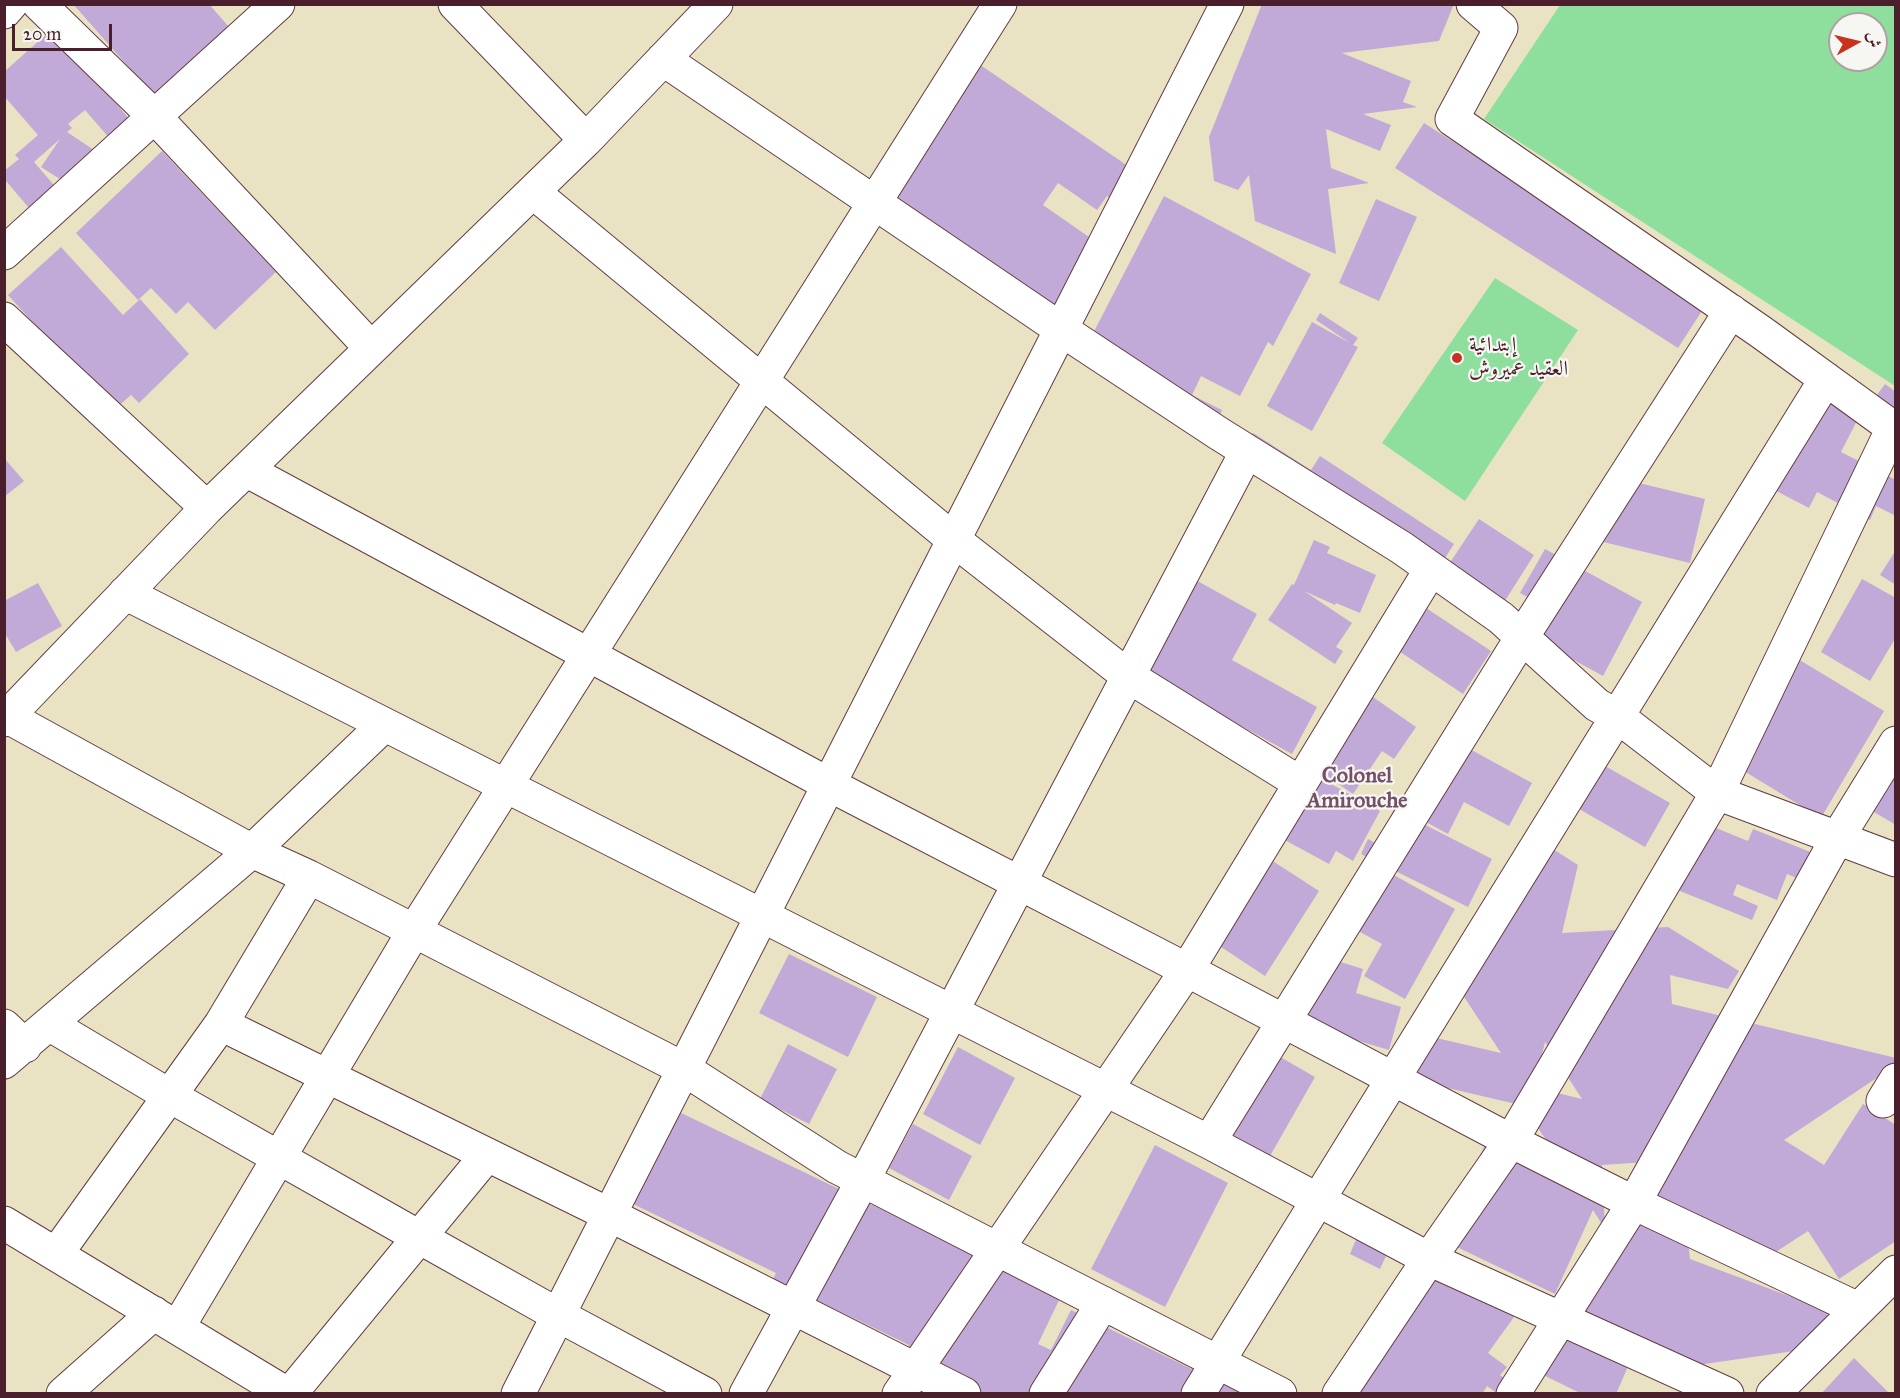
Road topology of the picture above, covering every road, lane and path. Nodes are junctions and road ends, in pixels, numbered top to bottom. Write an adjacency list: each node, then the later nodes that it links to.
1 (11, 4): 9 (street)
2 (39, 4): 11 (street)
3 (278, 4): 11 (street)
4 (455, 4): 12 (street)
5 (716, 4): 10 (street)
6 (1000, 4): 14 (street)
7 (1227, 4): 18 (street)
8 (1473, 4): 16 (street)
9 (4, 12)
10 (663, 59): 12 (street); 14 (street)
11 (155, 117): 15 (street); 19 (street)
12 (585, 140): 13 (street)
13 (533, 192): 19 (street); 21 (street)
14 (874, 204): 18 (street); 21 (street)
15 (4, 253)
16 (1731, 311): 20 (street); 29 (street)
17 (4, 319): 25 (street)
18 (1062, 330): 23 (street); 26 (street)
19 (371, 348): 24 (street)
20 (1826, 379): 22 (street); 33 (street)
21 (762, 381): 26 (street); 30 (street)
22 (1894, 429): 39 (street)
23 (1247, 451): 27 (street); 31 (street)
24 (246, 470): 25 (street); 30 (street)
25 (207, 508): 28 (street)
26 (954, 540): 31 (street); 37 (street)
27 (1431, 569): 29 (street); 36 (street)
28 (125, 593): 32 (street); 34 (street)
29 (1522, 637): 33 (street); 49 (street)
30 (589, 655): 37 (street); 38 (street)
31 (1128, 676): 36 (street); 44 (street)
32 (6, 716): 41 (street)
33 (1617, 716): 39 (street); 55 (street)
34 (384, 725): 38 (street); 41 (street)
35 (1896, 743): 40 (street)
36 (1300, 783): 47 (street)
37 (830, 785): 44 (street); 45 (street)
38 (506, 786): 45 (street); 46 (street)
39 (1717, 794): 40 (street); 59 (street)
40 (1838, 837): 42 (street); 64 (street)
41 (252, 850): 43 (street); 50 (street)
42 (1896, 860)
43 (309, 877): 46 (street); 51 (street)
44 (1019, 883): 47 (street); 48 (street)
45 (762, 916): 48 (street); 53 (street)
46 (414, 931): 53 (street); 54 (street)
47 (1186, 970): 49 (street); 56 (street)
48 (951, 1012): 56 (street); 62 (street)
49 (1284, 1021): 55 (street); 58 (street)
50 (49, 1024): 52 (street); 57 (street)
51 (221, 1024): 54 (street); 57 (street)
52 (11, 1045)
53 (684, 1069): 62 (street); 65 (street)
54 (328, 1077): 60 (street); 61 (street)
55 (1393, 1079): 59 (street); 63 (street)
56 (1105, 1090): 58 (street); 68 (street)
57 (170, 1096): 61 (street); 69 (street)
58 (1209, 1142): 63 (street)
59 (1511, 1142): 64 (street); 70 (street)
60 (487, 1155): 65 (street); 67 (street)
61 (279, 1158): 67 (street); 77 (street)
62 (863, 1180): 68 (street); 73 (street)
63 (1318, 1200): 70 (street); 78 (street)
64 (1634, 1203): 74 (street); 76 (street)
65 (610, 1215): 73 (street); 75 (street)
66 (10, 1234): 69 (street)
67 (419, 1237): 75 (street); 81 (street)
68 (997, 1249): 72 (street); 79 (street)
69 (57, 1253): 77 (street)
70 (1429, 1259): 76 (street); 89 (street)
71 (1896, 1272): 74 (street)
72 (1103, 1303): 78 (street); 86 (street)
73 (793, 1307): 79 (street); 84 (street)
74 (1858, 1309): 92 (street)
75 (558, 1315): 82 (street); 83 (street)
76 (1561, 1318): 90 (street); 91 (street)
77 (166, 1320): 80 (street); 81 (street)
78 (1218, 1362): 87 (street); 88 (street)
79 (907, 1381): 85 (street)
80 (63, 1394)
81 (288, 1394)
82 (518, 1394)
83 (705, 1394)
84 (747, 1394)
85 (964, 1394)
86 (1046, 1394)
87 (1198, 1394)
88 (1280, 1394)
89 (1339, 1394)
90 (1513, 1394)
91 (1727, 1394)
92 (1773, 1394)

